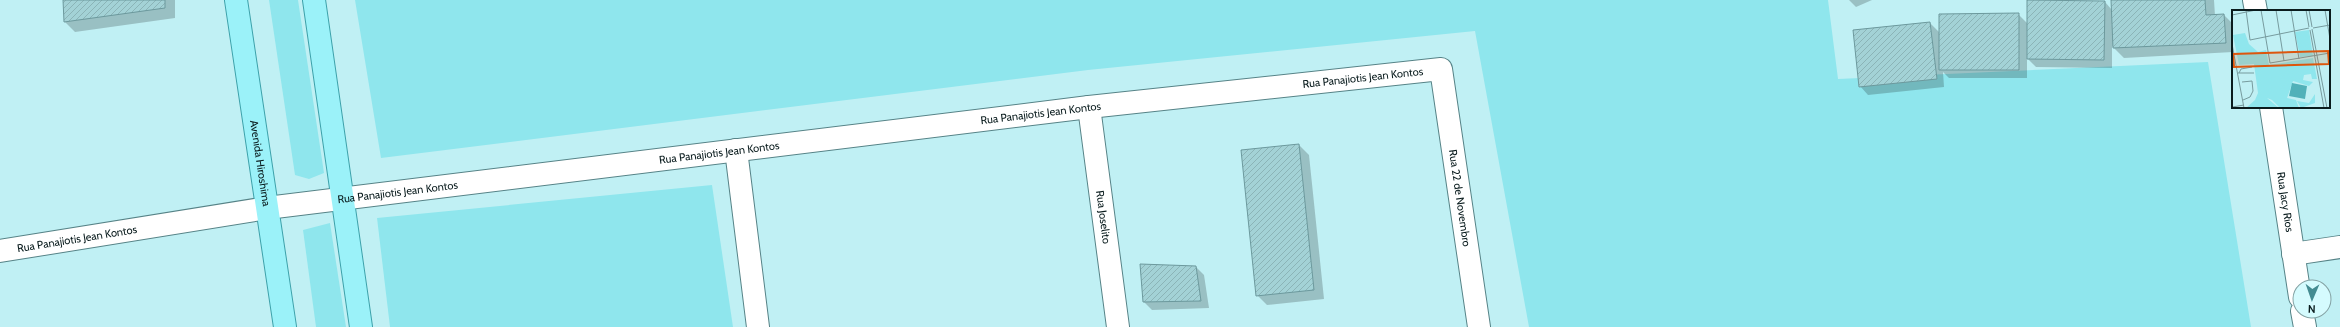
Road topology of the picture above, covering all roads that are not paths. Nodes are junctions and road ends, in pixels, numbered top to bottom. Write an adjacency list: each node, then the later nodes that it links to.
1 (236, 0): 10 (main road, Avenida Hiroshima)
2 (314, 0): 9 (main road)
3 (2254, 0): 4 (street)
4 (2256, 10)
5 (1441, 69): 6 (street, Rua Panajiotis Jean Kontos); 19 (street, Rua 22 de Novembro)
6 (1089, 107): 8 (street, Rua Panajiotis Jean Kontos); 18 (street, Rua Joselito)
7 (2271, 108): 13 (street, Rua Jacy Rios)
8 (736, 150): 9 (street, Rua Panajiotis Jean Kontos); 17 (street)
9 (344, 200): 10 (street, Rua Panajiotis Jean Kontos); 16 (main road)
10 (266, 208): 12 (street, Rua Panajiotis Jean Kontos); 15 (main road, Avenida Hiroshima)
11 (2340, 247): 13 (street)
12 (0, 251)
13 (2293, 254): 14 (street, Rua Jacy Rios)
14 (2297, 279)
15 (285, 327)
16 (361, 327)
17 (758, 327)
18 (1118, 327)
19 (1479, 327)

